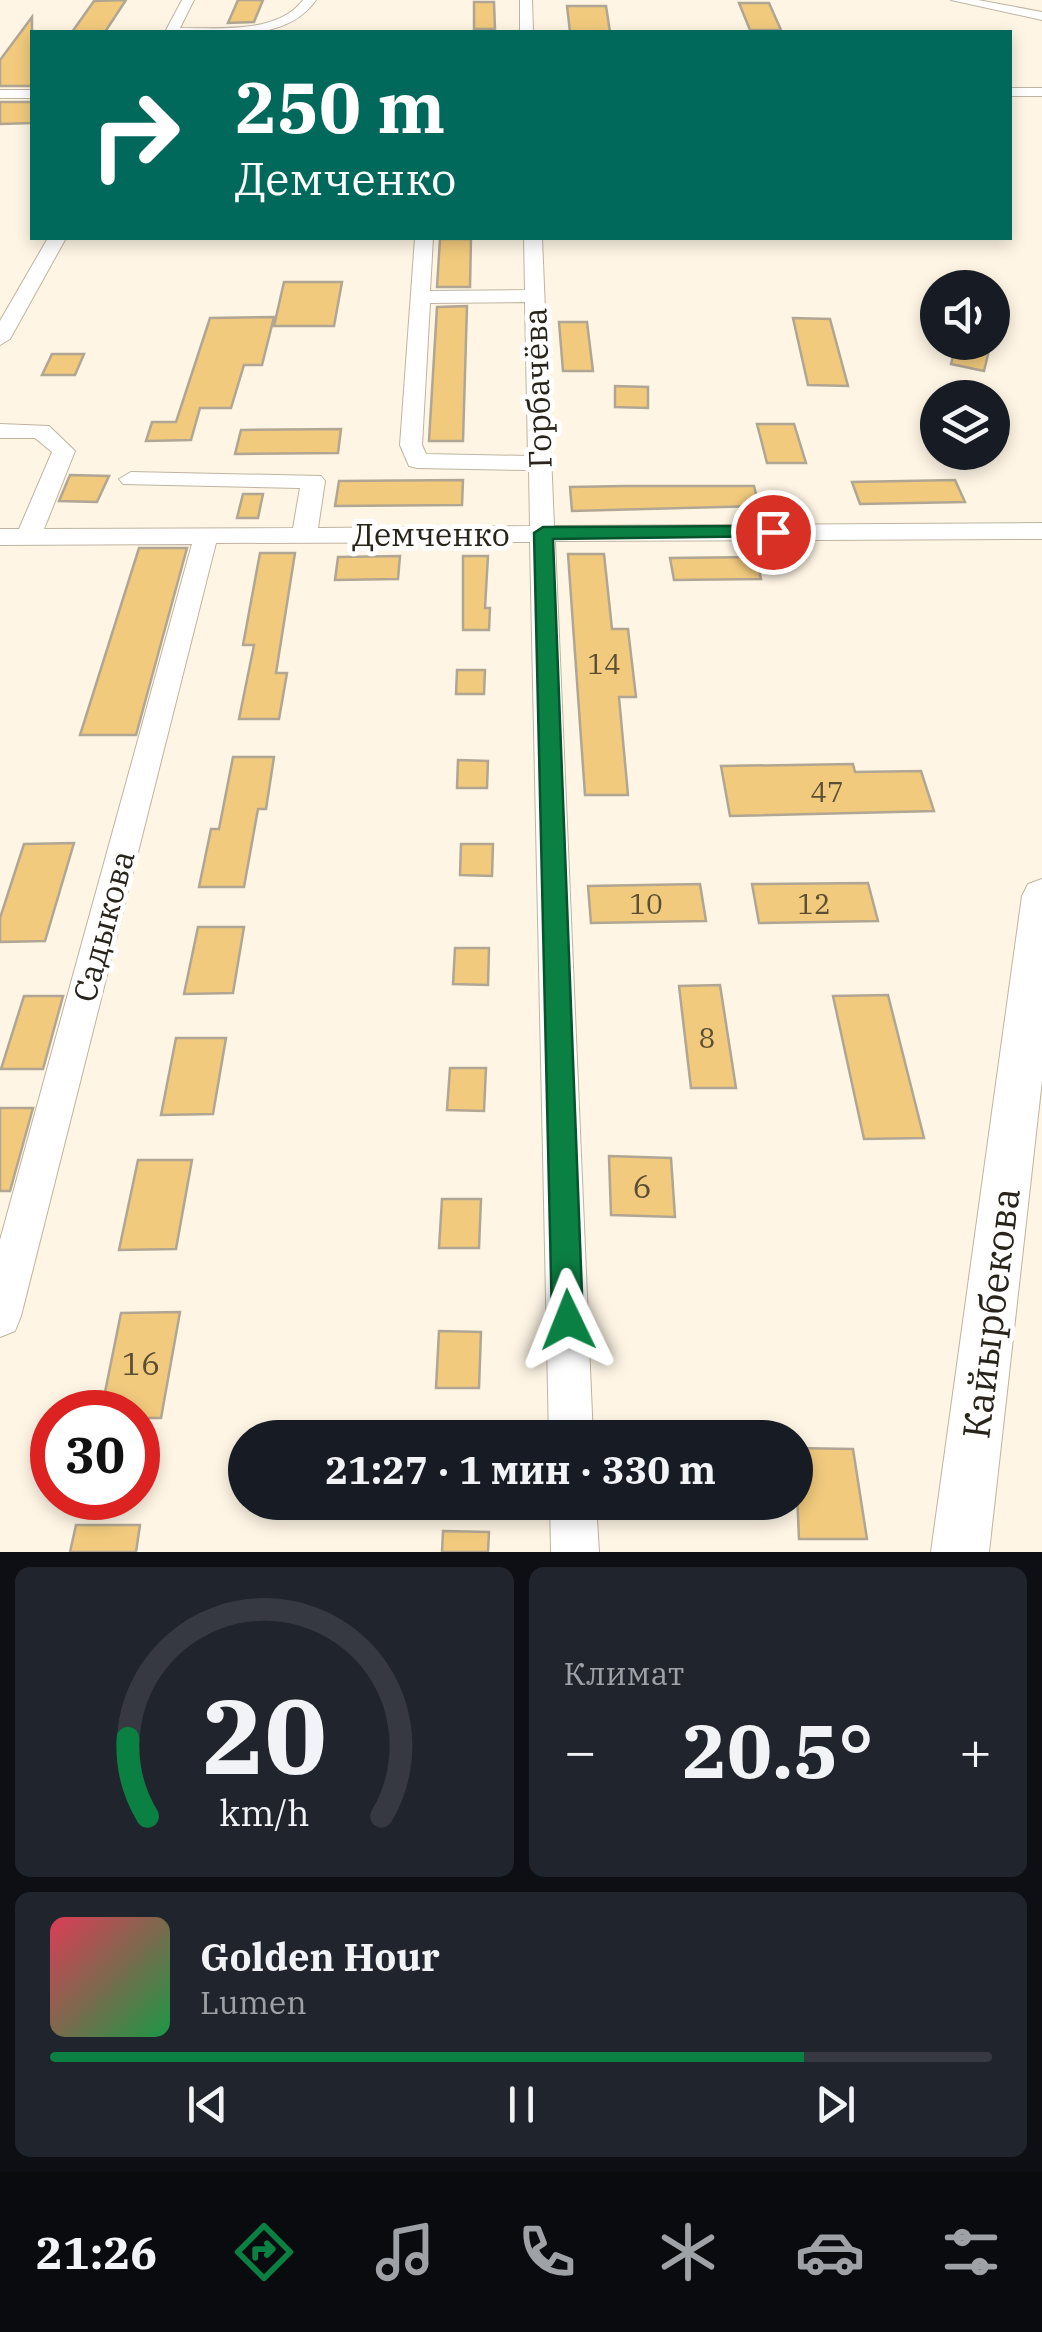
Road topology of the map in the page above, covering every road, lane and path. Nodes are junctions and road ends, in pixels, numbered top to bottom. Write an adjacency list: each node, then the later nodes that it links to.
1 (188, 0): 6 (street)
2 (310, 0): 7 (street)
3 (526, 0): 8 (street)
4 (956, 0): 5 (street)
5 (1042, 16)
6 (172, 30)
7 (229, 30)
8 (527, 30)
9 (1012, 92): 10 (street)
10 (1042, 92)
11 (0, 94): 12 (street)
12 (30, 94)
13 (1012, 103): 14 (street)
14 (1042, 103)
15 (0, 106): 16 (street)
16 (30, 106)
17 (57, 240): 22 (street)
18 (424, 240): 21 (street)
19 (533, 240): 20 (street, Горбачёва)
20 (534, 296): 21 (street); 24 (street, Горбачёва)
21 (421, 297): 24 (street)
22 (0, 340)
23 (0, 431): 29 (street)
24 (541, 462): 27 (street, Горбачёва)
25 (131, 478): 28 (street)
26 (1042, 531): 27 (street, Демченко)
27 (543, 533): 28 (street, Демченко); 34 (street, Горбачёва)
28 (304, 535): 30 (street, Демченко)
29 (28, 536): 30 (street, Демченко); 31 (street, Демченко)
30 (206, 536): 33 (street, Садыкова)
31 (0, 537)
32 (1042, 896): 37 (main road, Кайырбекова)
33 (0, 1316)
34 (570, 1420)
35 (574, 1520): 36 (street)
36 (575, 1552)
37 (960, 1552)

